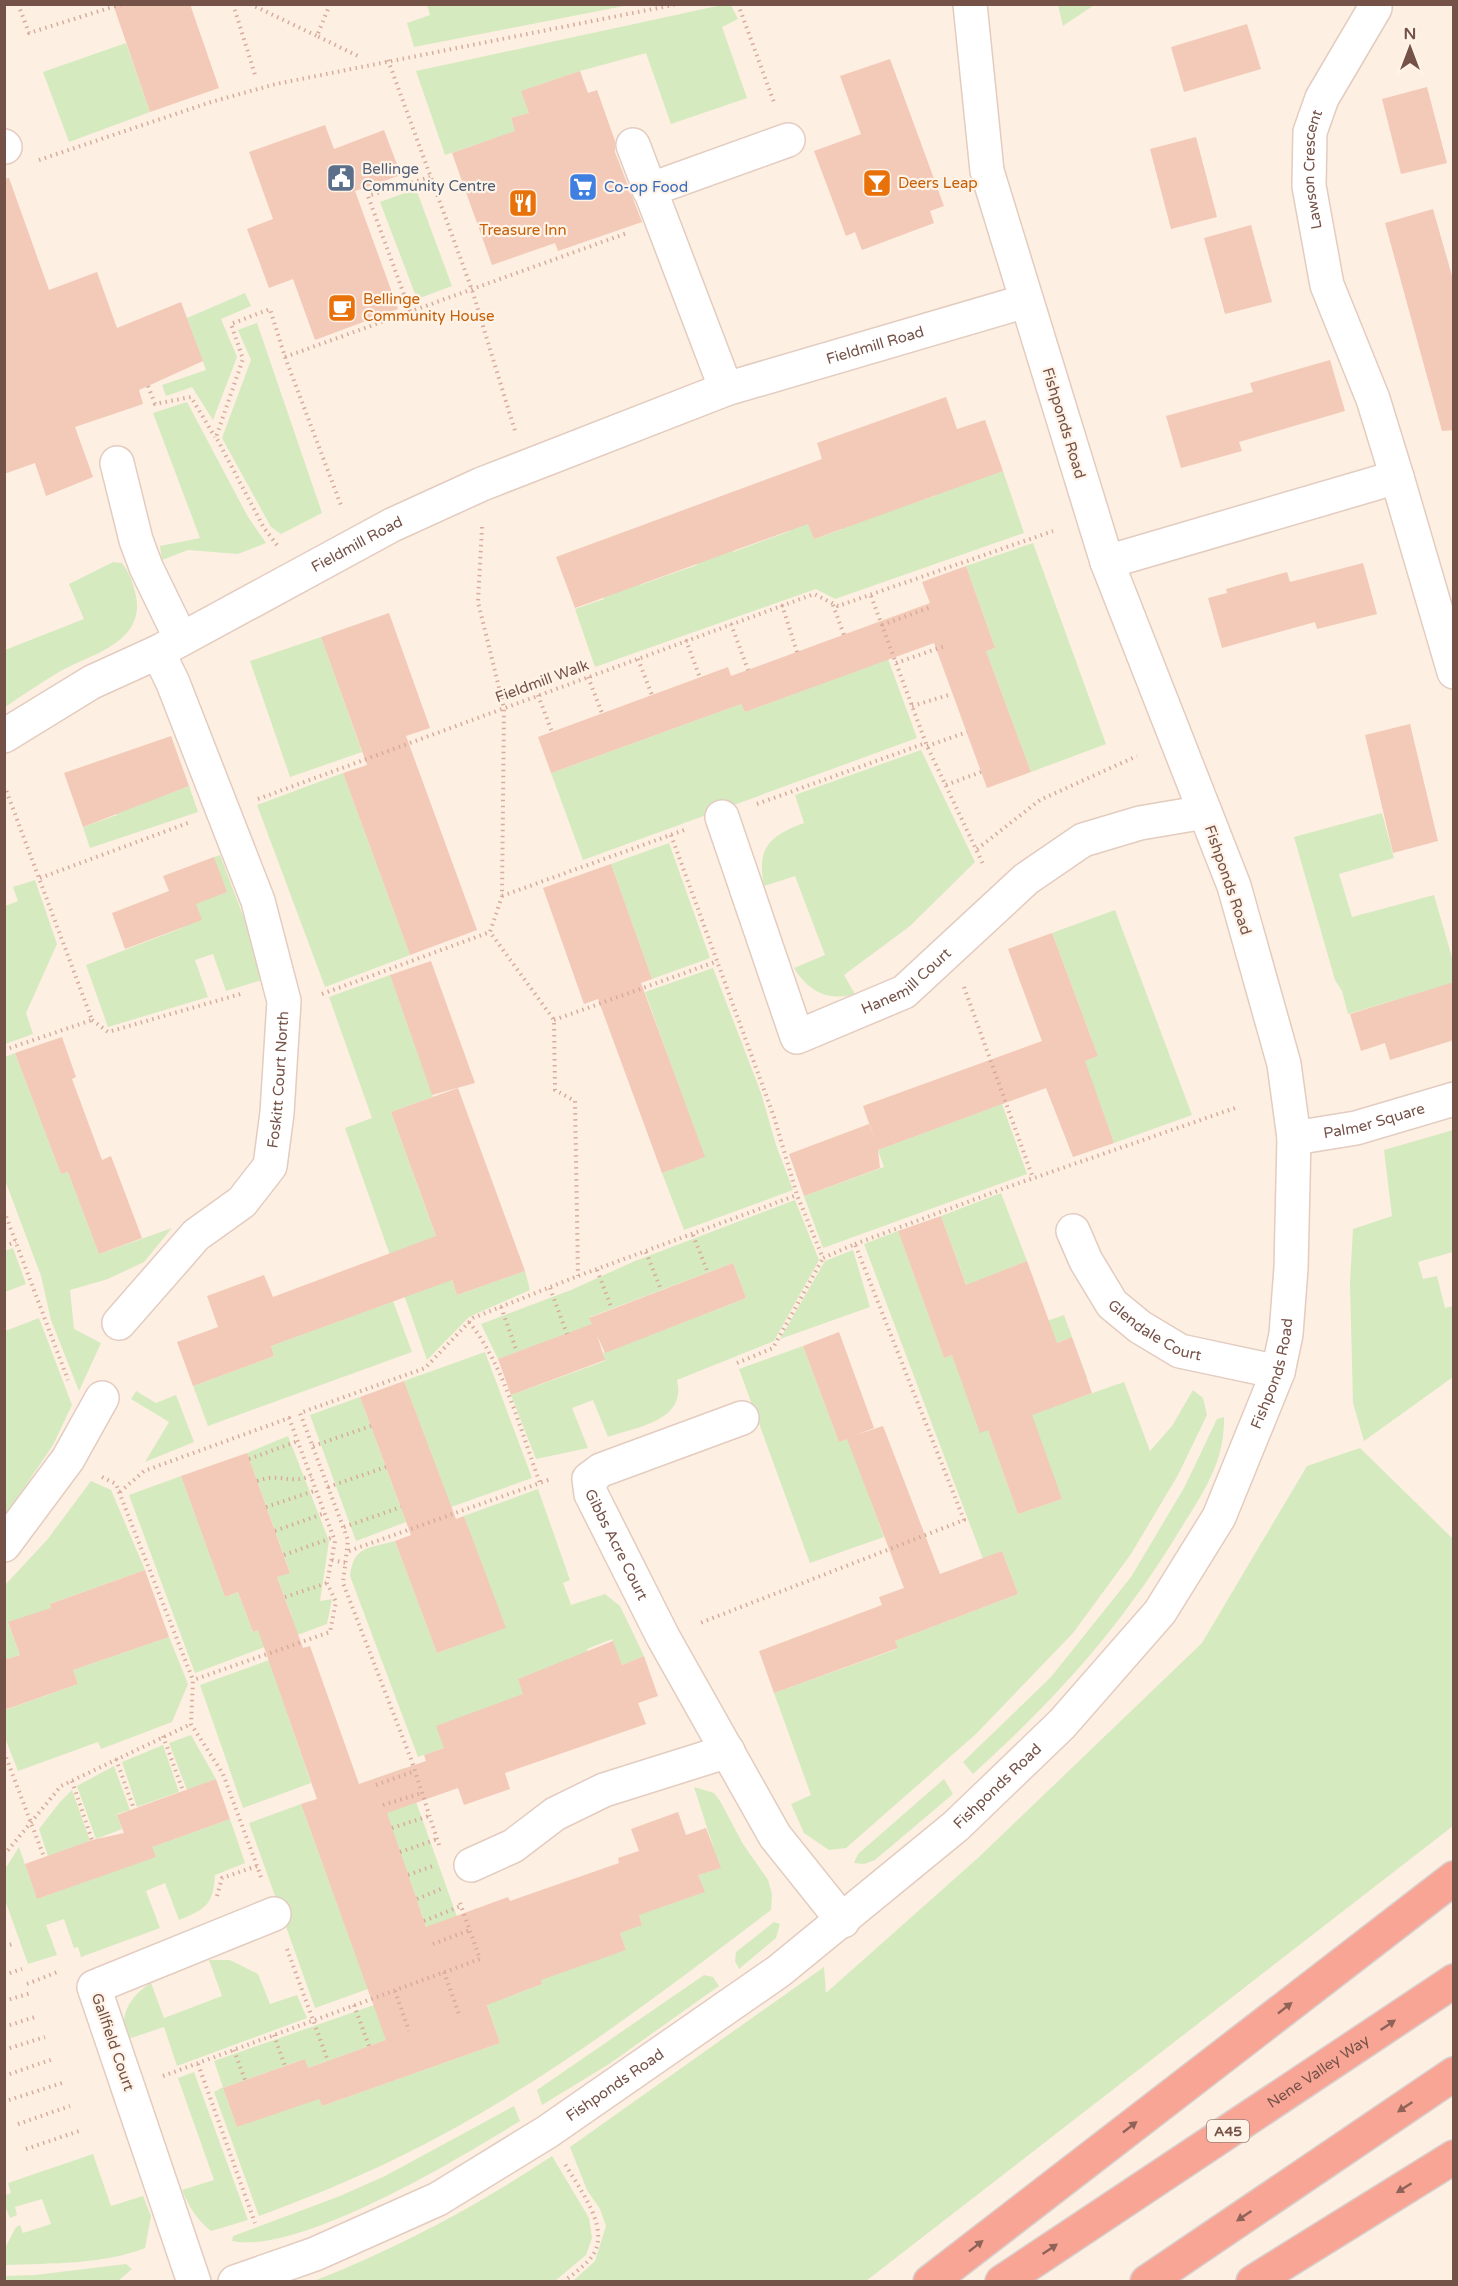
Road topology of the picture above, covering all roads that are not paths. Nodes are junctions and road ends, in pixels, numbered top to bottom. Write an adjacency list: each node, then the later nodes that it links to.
1 (970, 4): 6 (street, Fishponds Road)
2 (1375, 8): 9 (street, Lawson Crescent)
3 (788, 140): 5 (street)
4 (633, 145): 5 (street)
5 (649, 190): 7 (street)
6 (1026, 301): 7 (street, Fieldmill Road); 10 (street, Fishponds Road)
7 (726, 389): 11 (street, Fieldmill Road)
8 (117, 463): 11 (street, Foskitt Court North)
9 (1397, 477): 10 (street); 12 (street, Lawson Crescent)
10 (1107, 562): 14 (street, Fishponds Road)
11 (169, 645): 13 (street, Fieldmill Road); 19 (street, Foskitt Court North)
12 (1454, 672)
13 (4, 736)
14 (1205, 812): 15 (street, Hanemill Court); 17 (street, Fishponds Road)
15 (722, 817)
16 (1454, 1099): 17 (street, Palmer Square)
17 (1293, 1138): 20 (street, Fishponds Road)
18 (1073, 1231): 20 (street, Glendale Court)
19 (119, 1323)
20 (1278, 1372): 28 (street, Fishponds Road)
21 (102, 1398): 23 (street)
22 (742, 1418): 24 (street, Gibbs Acre Court)
23 (4, 1545)
24 (728, 1751): 25 (street); 28 (street, Gibbs Acre Court)
25 (471, 1865)
26 (1454, 1878): 34 (highway, one-way to 26)
27 (274, 1914): 32 (street, Gallfield Court)
28 (843, 1921): 33 (street, Fishponds Road)
29 (1454, 1981): 35 (highway, Nene Valley Way / A45, one-way to 29)
30 (1454, 2074): 36 (highway, one-way to 36)
31 (1454, 2157): 37 (highway, one-way to 37)
32 (194, 2282)
33 (236, 2282)
34 (930, 2282)
35 (1002, 2282)
36 (1147, 2282)
37 (1253, 2282)

